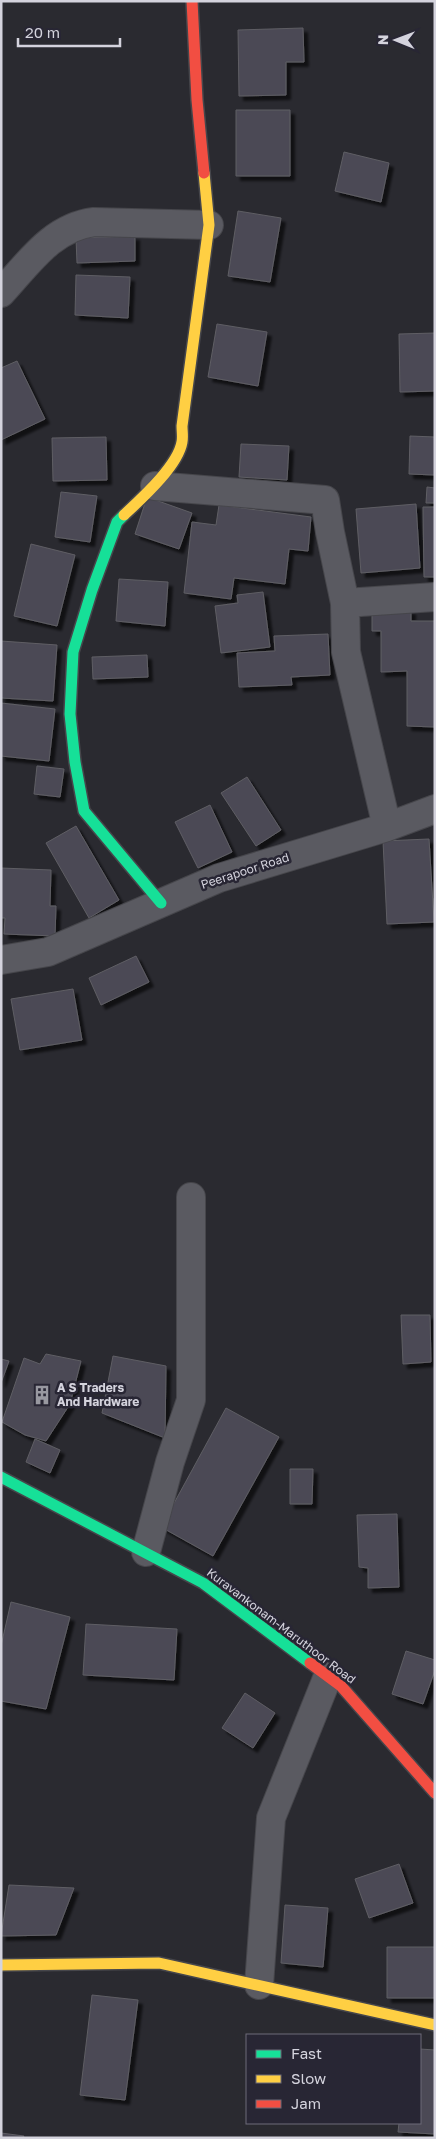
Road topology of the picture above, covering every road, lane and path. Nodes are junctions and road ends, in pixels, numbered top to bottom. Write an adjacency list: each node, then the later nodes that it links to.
1 (192, 1): 2 (street)
2 (209, 225): 3 (street); 4 (street)
3 (1, 293)
4 (154, 486): 6 (street); 9 (street)
5 (435, 597): 6 (street)
6 (345, 604): 8 (street)
7 (434, 814): 8 (street, Peerapoor Road)
8 (387, 827): 9 (street, Peerapoor Road)
9 (161, 903): 10 (street, Peerapoor Road)
10 (1, 960)
11 (191, 1197): 13 (street)
12 (1, 1477): 13 (street, Kuravankonam-Maruthoor Road)
13 (146, 1552): 14 (street, Kuravankonam-Maruthoor Road)
14 (328, 1676): 15 (street, Kuravankonam-Maruthoor Road); 17 (street)
15 (435, 1793)
16 (1, 1965): 17 (street)
17 (259, 1985): 18 (street)
18 (435, 2025)

